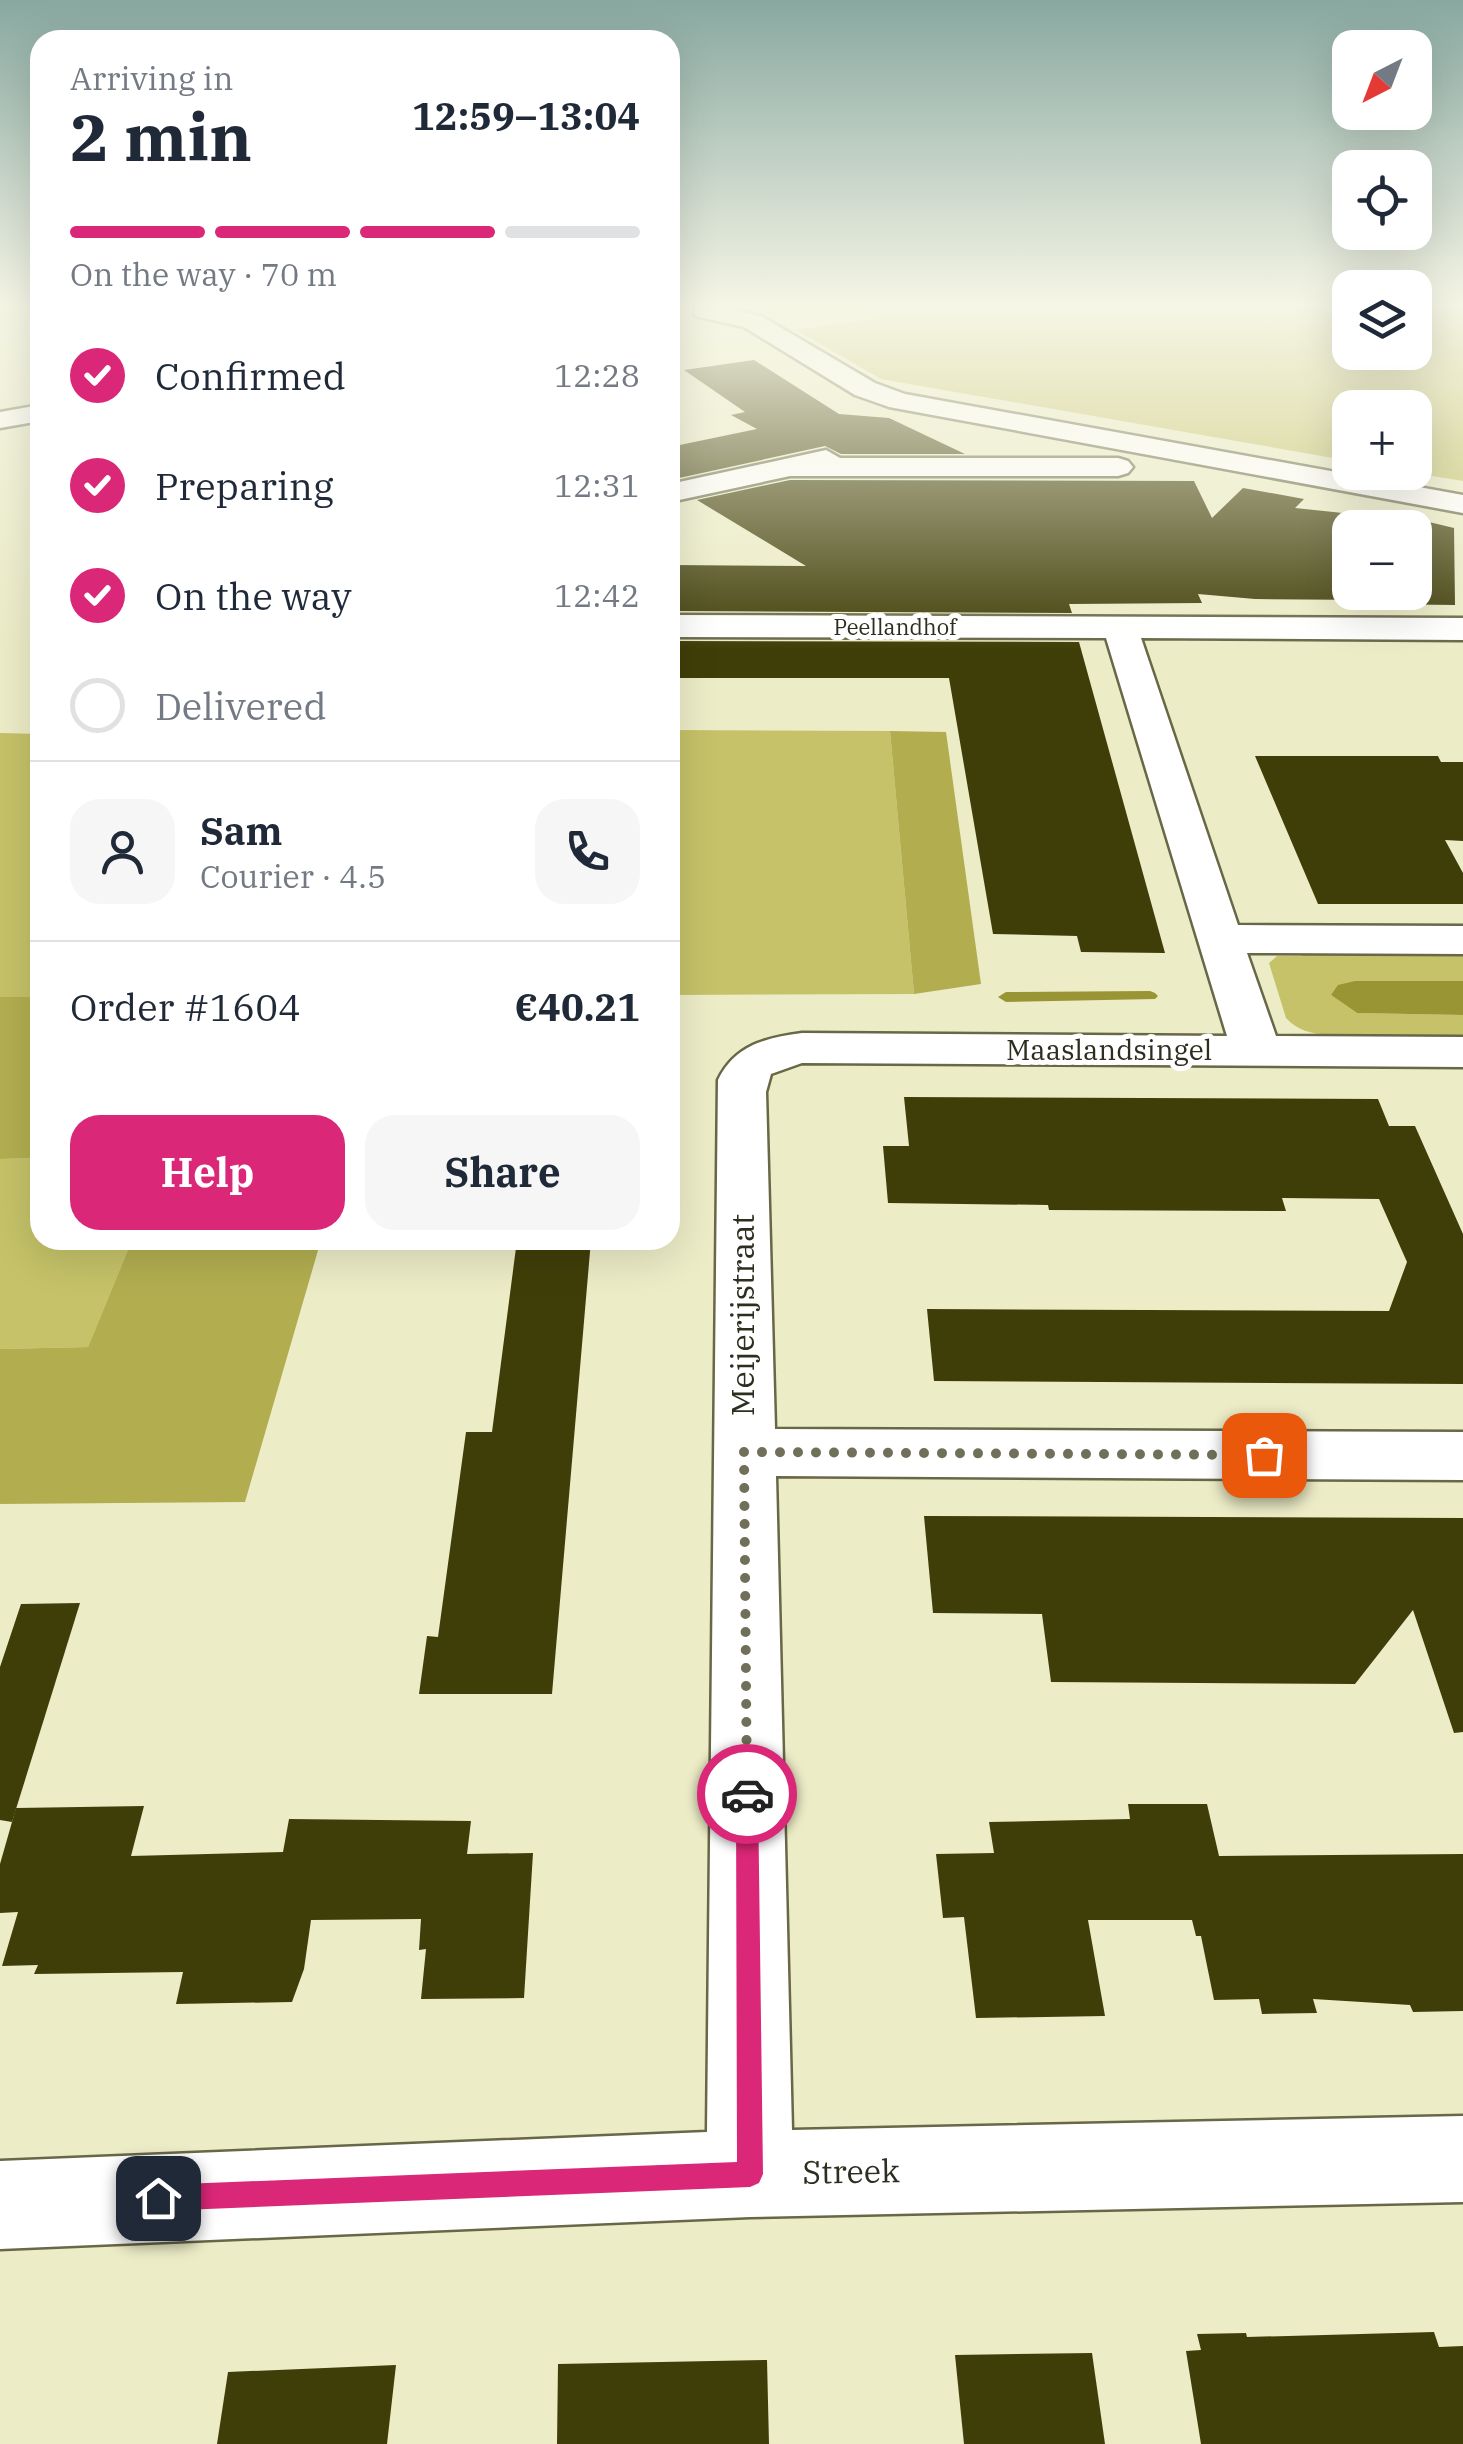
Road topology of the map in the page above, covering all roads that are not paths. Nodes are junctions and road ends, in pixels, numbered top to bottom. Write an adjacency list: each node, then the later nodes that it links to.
1 (991, 422): 4 (street)
2 (1011, 422): 3 (street)
3 (1192, 455): 4 (street); 6 (street)
4 (791, 466): 5 (street)
5 (680, 492)
6 (1463, 504)
7 (680, 626): 8 (street, Peellandhof)
8 (1120, 628): 9 (street, Peellandhof); 10 (street)
9 (1463, 628)
10 (1220, 938): 11 (street); 12 (street)
11 (1463, 940)
12 (1256, 1051): 13 (street, Maaslandsingel); 14 (street, Maaslandsingel)
13 (1463, 1052)
14 (757, 1060): 15 (street, Meijerijstraat)
15 (744, 1452): 16 (street); 18 (street, Meijerijstraat)
16 (1463, 1456)
17 (1463, 2158): 18 (street, Streek)
18 (750, 2174): 19 (street, Streek)
19 (0, 2204)

